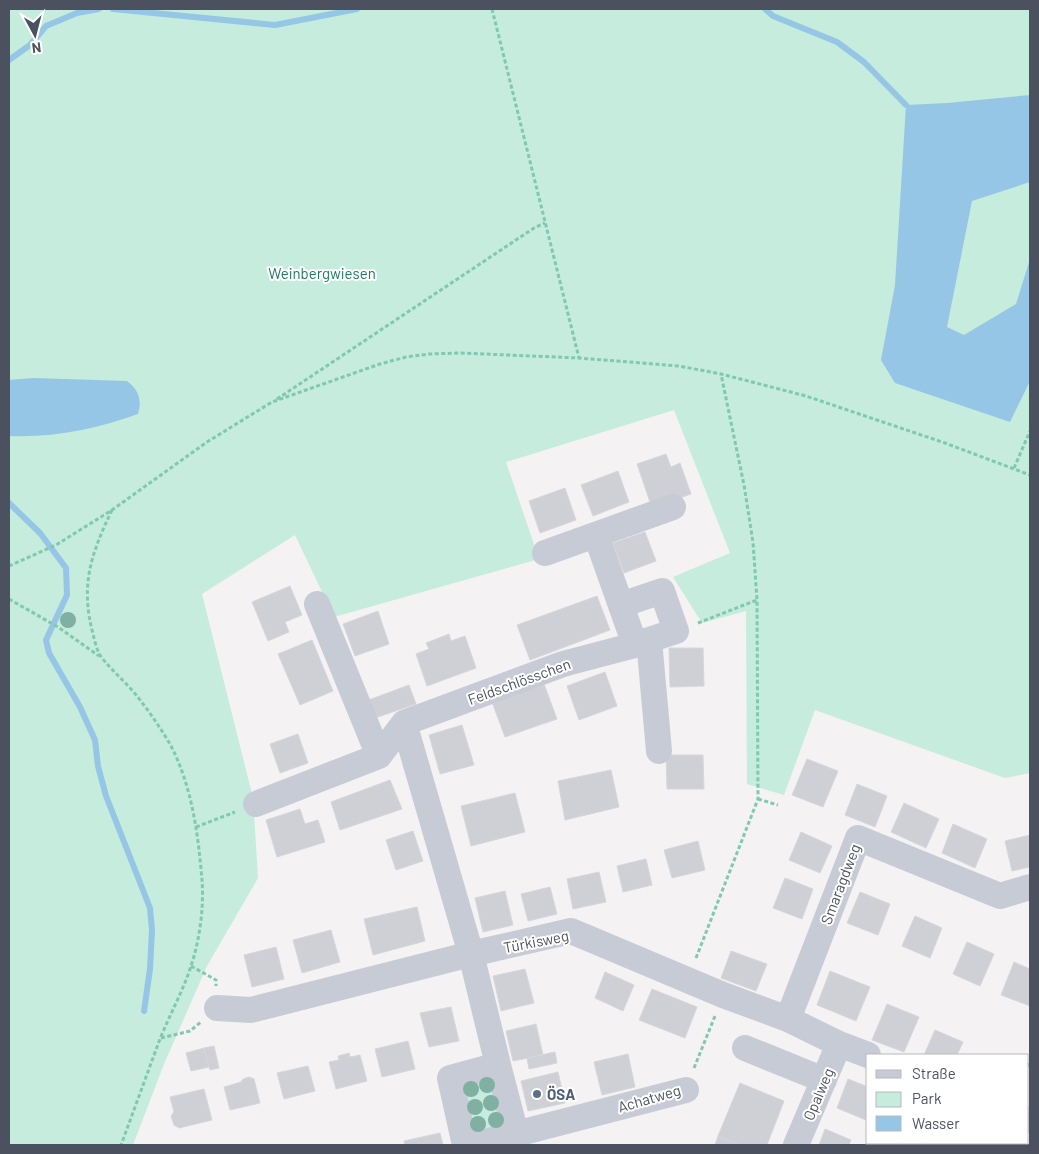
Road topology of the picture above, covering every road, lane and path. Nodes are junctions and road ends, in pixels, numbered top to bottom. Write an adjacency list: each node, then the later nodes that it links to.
1 (492, 9): 2 (path)
2 (545, 223): 3 (path); 5 (path)
3 (579, 358): 4 (path); 5 (path)
4 (721, 374): 7 (path); 15 (path)
5 (272, 402): 10 (path)
6 (1030, 431): 7 (path)
7 (1014, 468): 8 (path)
8 (1030, 475)
9 (673, 507): 11 (street)
10 (112, 510): 13 (path); 20 (path)
11 (596, 535): 12 (street); 17 (street)
12 (545, 553)
13 (9, 566)
14 (9, 599): 20 (path)
15 (757, 600): 18 (path); 24 (path)
16 (317, 604): 23 (street)
17 (621, 605): 18 (street); 19 (street)
18 (676, 631): 19 (street, Feldschlösschen)
19 (642, 642): 21 (street, Feldschlösschen); 22 (street)
20 (100, 657): 27 (path)
21 (404, 723): 23 (street); 29 (street)
22 (659, 751)
23 (379, 756): 25 (street)
24 (758, 799): 26 (path); 32 (path)
25 (256, 804): 27 (path)
26 (778, 805)
27 (196, 827): 30 (path)
28 (1030, 887): 35 (street, Smaragdweg)
29 (471, 954): 32 (street, Türkisweg); 34 (street, Türkisweg); 39 (street)
30 (191, 966): 31 (path); 43 (path)
31 (216, 980)
32 (688, 980): 33 (street, Türkisweg)
33 (723, 996): 35 (street, Türkisweg); 41 (path, Achatweg)
34 (217, 1008)
35 (788, 1019): 36 (street, Türkisweg)
36 (839, 1044): 38 (street, Türkisweg); 40 (street, Opalweg)
37 (745, 1048): 40 (street)
38 (866, 1054)
39 (498, 1065): 42 (street); 44 (street)
40 (824, 1080): 46 (street, Opalweg)
41 (686, 1090): 42 (street, Achatweg)
42 (516, 1134): 45 (street, Achatweg)
43 (121, 1145)
44 (465, 1145)
45 (473, 1145)
46 (796, 1145)

